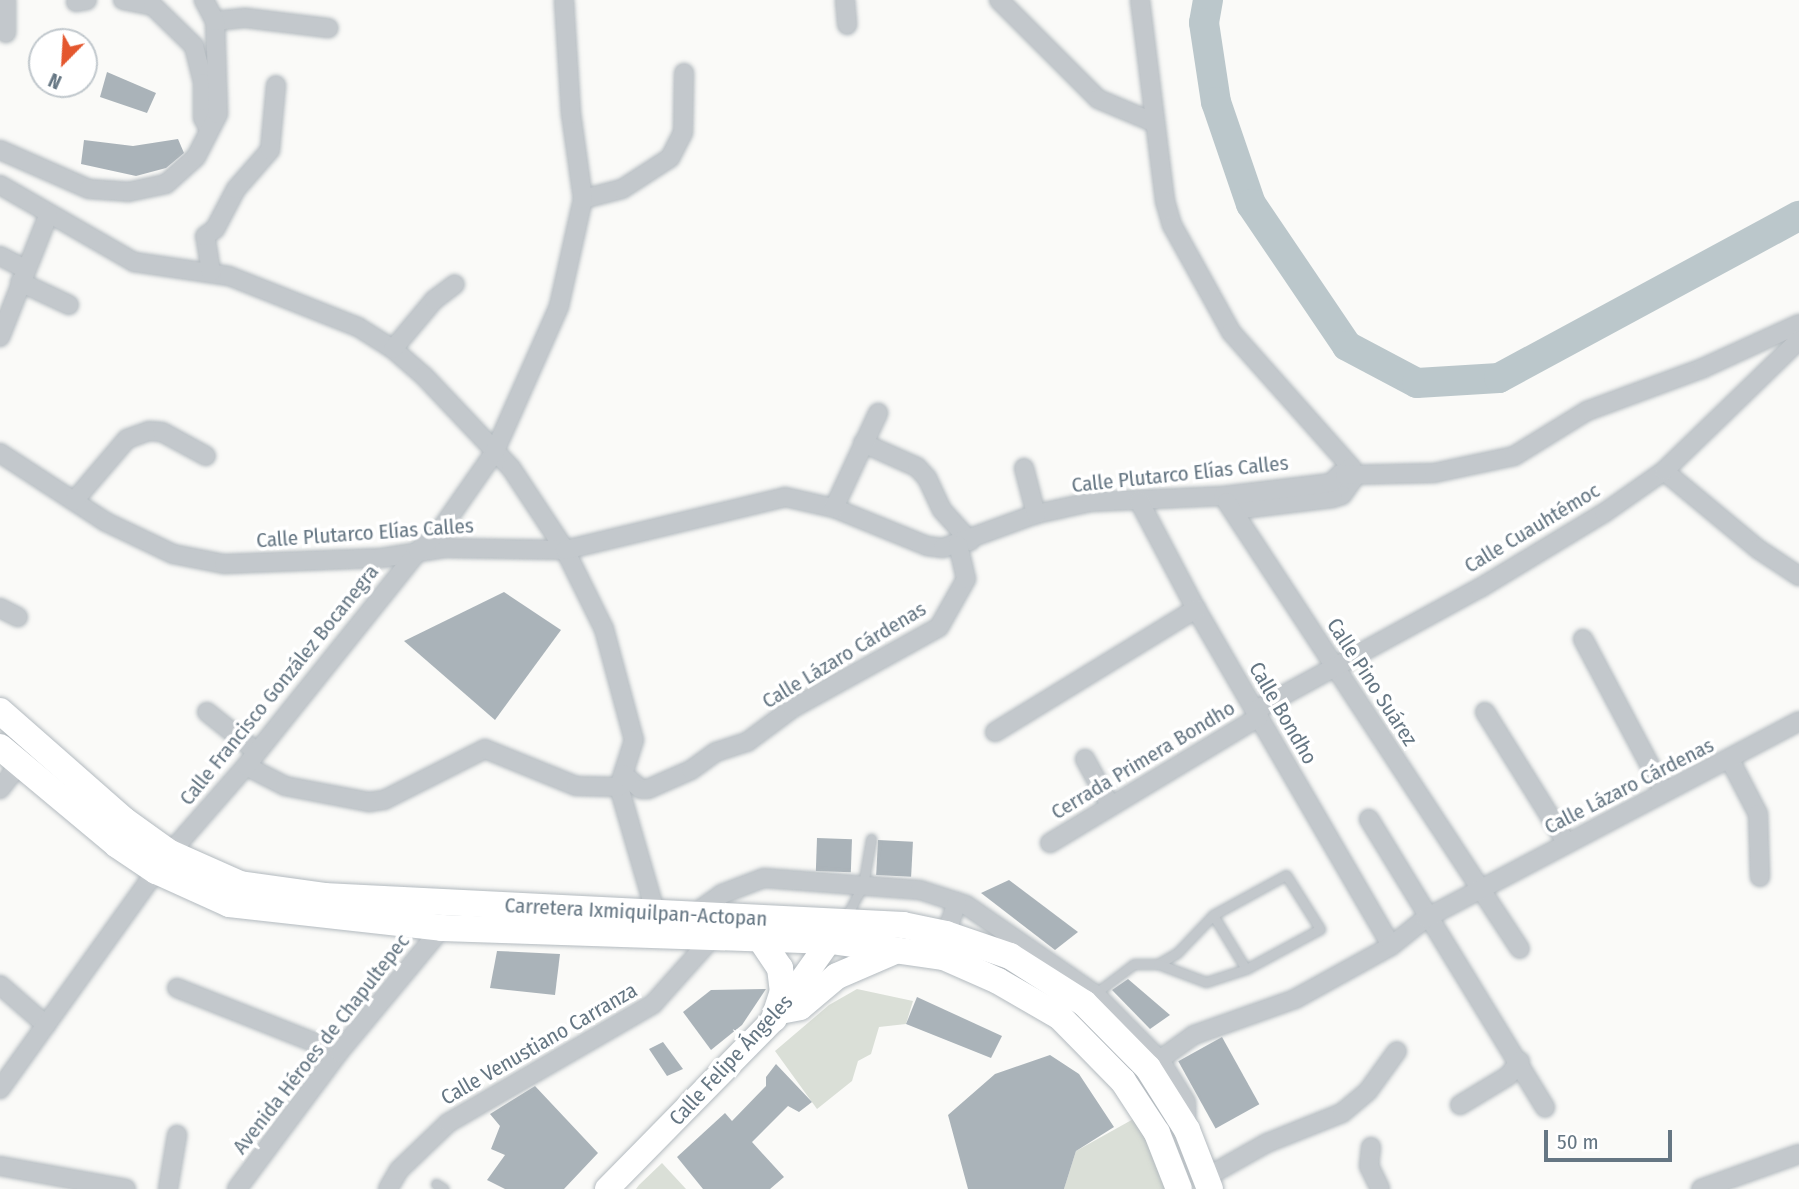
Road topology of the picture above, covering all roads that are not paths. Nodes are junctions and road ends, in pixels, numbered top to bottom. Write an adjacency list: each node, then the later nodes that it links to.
1 (6, 0): 11 (street)
2 (123, 0): 15 (street)
3 (204, 0): 8 (street)
4 (564, 0): 18 (street, Calle Francisco González Bocanegra)
5 (845, 0): 9 (street)
6 (999, 0): 14 (street)
7 (1140, 0): 14 (street)
8 (215, 21): 10 (street); 15 (street)
9 (847, 25)
10 (328, 28)
11 (6, 33)
12 (684, 73): 18 (street)
13 (276, 85): 21 (street)
14 (1155, 123): 35 (street)
15 (209, 129): 16 (street)
16 (0, 150)
17 (0, 185): 19 (street)
18 (583, 199): 31 (street, Calle Francisco González Bocanegra)
19 (48, 216): 21 (street); 22 (street)
20 (0, 256): 22 (street)
21 (211, 272): 27 (street)
22 (23, 275): 24 (street); 25 (street)
23 (455, 284): 27 (street)
24 (69, 305)
25 (1, 329)
26 (1798, 331): 34 (street, Calle Cuauhtémoc); 35 (street, Calle Plutarco Elías Calles)
27 (393, 349): 31 (street)
28 (878, 413): 29 (street)
29 (863, 443): 39 (street); 41 (street)
30 (0, 453): 36 (street, Calle Plutarco Elías Calles)
31 (494, 453): 42 (street); 43 (street, Calle Francisco González Bocanegra)
32 (206, 456): 36 (street)
33 (1024, 468): 40 (street)
34 (1664, 471): 44 (street); 49 (street, Calle Cuauhtémoc)
35 (1347, 476): 38 (street, Calle Plutarco Elías Calles)
36 (74, 501): 43 (street, Calle Plutarco Elías Calles)
37 (1139, 501): 38 (street, Calle Plutarco Elías Calles); 40 (street, Calle Plutarco Elías Calles); 46 (street, Calle Bondho)
38 (1228, 503): 49 (street, Calle Pino Suárez)
39 (834, 508): 41 (street, Calle Plutarco Elías Calles); 42 (street, Calle Plutarco Elías Calles)
40 (1036, 514): 41 (street, Calle Plutarco Elías Calles)
41 (964, 543): 61 (street, Calle Lázaro Cárdenas)
42 (565, 550): 43 (street, Calle Plutarco Elías Calles); 61 (street)
43 (418, 551): 57 (street, Calle Francisco González Bocanegra)
44 (1799, 576)
45 (0, 608): 47 (street)
46 (1196, 610): 53 (street, Calle Bondho); 55 (street)
47 (18, 617)
48 (1583, 639): 63 (street)
49 (1335, 666): 53 (street, Calle Cuauhtémoc); 72 (street, Calle Pino Suárez)
50 (0, 711): 69 (main road, Carretera Ixmiquilpan-Actopan)
51 (207, 712): 57 (street)
52 (1485, 712): 67 (street)
53 (1257, 713): 64 (street, Cerrada Primera Bondho); 83 (street, Calle Bondho)
54 (1799, 721): 59 (street, Calle Lázaro Cárdenas)
55 (995, 732)
56 (0, 747): 60 (main road)
57 (252, 759): 61 (street); 69 (street, Calle Francisco González Bocanegra)
58 (1085, 760): 64 (street)
59 (1730, 760): 63 (street, Calle Lázaro Cárdenas); 70 (street)
60 (19, 765): 62 (street); 69 (main road)
61 (621, 781): 74 (street)
62 (0, 789)
63 (1663, 790): 67 (street, Calle Lázaro Cárdenas)
64 (1110, 805): 68 (street, Cerrada Primera Bondho)
65 (1369, 819): 77 (street)
66 (872, 839): 71 (lane)
67 (1566, 842): 72 (street, Calle Lázaro Cárdenas)
68 (1050, 844)
69 (163, 862): 74 (main road, Carretera Ixmiquilpan-Actopan); 78 (main road); 93 (street, Calle Francisco González Bocanegra)
70 (1760, 877)
71 (863, 885): 73 (street); 75 (street); 79 (lane)
72 (1482, 892): 77 (street, Calle Lázaro Cárdenas); 85 (street, Calle Pino Suárez)
73 (957, 902): 80 (street); 86 (street)
74 (656, 914): 75 (main road, Carretera Ixmiquilpan-Actopan)
75 (692, 915): 79 (main road, Carretera Ixmiquilpan-Actopan)
76 (1213, 915): 87 (lane); 88 (lane); 88 (lane)
77 (1426, 918): 83 (street, Calle Lázaro Cárdenas); 96 (street)
78 (442, 928): 81 (main road); 95 (street, Avenida Héroes de Chapultepec)
79 (837, 931): 80 (main road, Carretera Ixmiquilpan-Actopan); 82 (main road); 84 (main road); 92 (main road, Calle Felipe Ángeles)
80 (946, 934): 86 (main road, Carretera Ixmiquilpan-Actopan)
81 (713, 937): 82 (main road); 109 (street, Calle Venustiano Carranza)
82 (761, 940): 92 (main road)
83 (1391, 946): 97 (street, Calle Lázaro Cárdenas)
84 (903, 948): 92 (main road); 111 (main road)
85 (1520, 949)
86 (1024, 953): 91 (main road, Carretera Ixmiquilpan-Actopan)
87 (1158, 964): 88 (lane); 91 (lane)
88 (1246, 969)
89 (0, 985): 93 (street)
90 (177, 988): 95 (street)
91 (1090, 998): 97 (main road, Carretera Ixmiquilpan-Actopan)
92 (777, 1015): 110 (main road, Calle Felipe Ángeles)
93 (46, 1025): 98 (street, Calle Francisco González Bocanegra)
94 (1397, 1051): 105 (street)
95 (339, 1052): 108 (street, Avenida Héroes de Chapultepec)
96 (1520, 1061): 99 (street); 100 (street)
97 (1154, 1064): 105 (main road, Carretera Ixmiquilpan-Actopan)
98 (0, 1089)
99 (1460, 1105)
100 (1545, 1108)
101 (177, 1135): 107 (street)
102 (1371, 1147): 113 (street)
103 (1799, 1154): 114 (street)
104 (0, 1166): 106 (street)
105 (1214, 1179): 112 (street)
106 (126, 1189)
107 (168, 1189)
108 (237, 1189)
109 (388, 1189)
110 (607, 1189)
111 (1179, 1189)
112 (1222, 1189)
113 (1380, 1189)
114 (1701, 1189)

